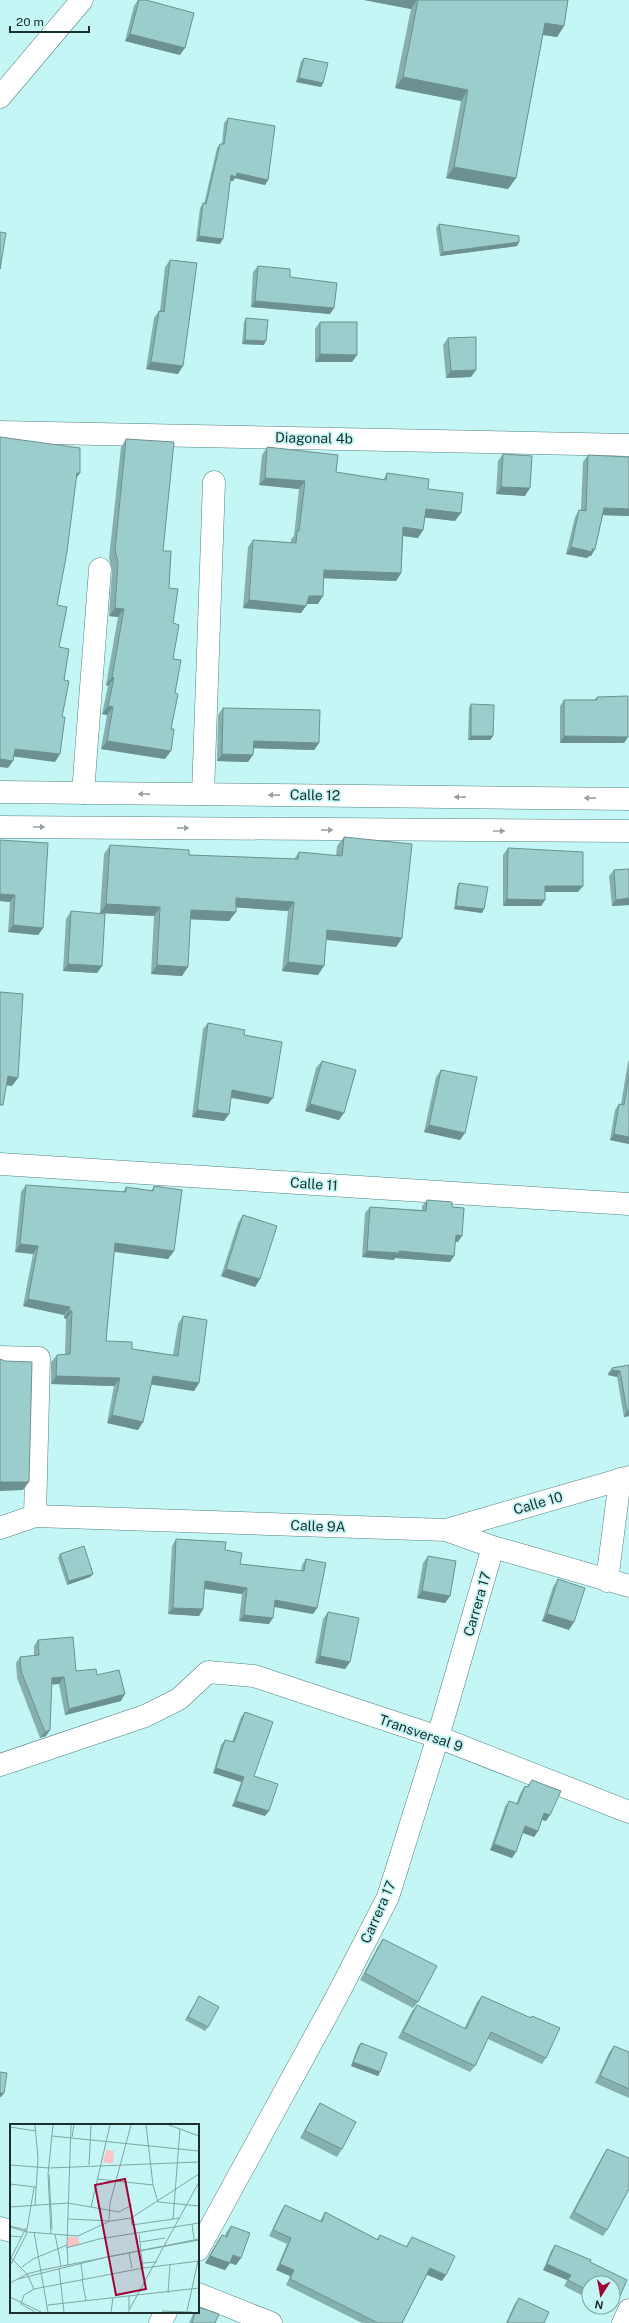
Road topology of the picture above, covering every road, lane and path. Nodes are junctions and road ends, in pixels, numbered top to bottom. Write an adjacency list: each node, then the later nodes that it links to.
1 (82, 0): 2 (street)
2 (0, 97)
3 (0, 432): 4 (street, Diagonal 4b)
4 (629, 445)
5 (214, 482): 9 (street)
6 (100, 569): 8 (street)
7 (0, 792): 8 (street, Calle 12)
8 (83, 793): 9 (street, Calle 12, one-way to 8)
9 (203, 794): 10 (street, Calle 12, one-way to 9)
10 (299, 795): 11 (street, Calle 12, one-way to 10); 13 (street)
11 (629, 799)
12 (0, 827): 13 (street, one-way to 13)
13 (300, 829): 14 (street, one-way to 14)
14 (629, 830)
15 (0, 1164): 16 (street, Calle 11)
16 (629, 1204)
17 (0, 1357): 19 (street)
18 (625, 1478): 21 (street, Calle 10); 23 (street)
19 (35, 1516): 20 (street, Calle 9A); 21 (street, Calle 9A)
20 (0, 1528)
21 (446, 1530): 22 (street, Calle 9A)
22 (493, 1547): 23 (street, Calle 9A); 25 (street, Carrera 17)
23 (607, 1581): 24 (street, Calle 9A)
24 (629, 1586)
25 (438, 1737): 26 (street, Transversal 9); 27 (street, Transversal 9); 30 (street, Carrera 17)
26 (0, 1765)
27 (629, 1812)
28 (0, 2228): 29 (street)
29 (10, 2231)
30 (199, 2248)
31 (199, 2294): 35 (street)
32 (629, 2310): 36 (street)
33 (165, 2313): 34 (street)
34 (160, 2323)
35 (271, 2323)
36 (624, 2323)

